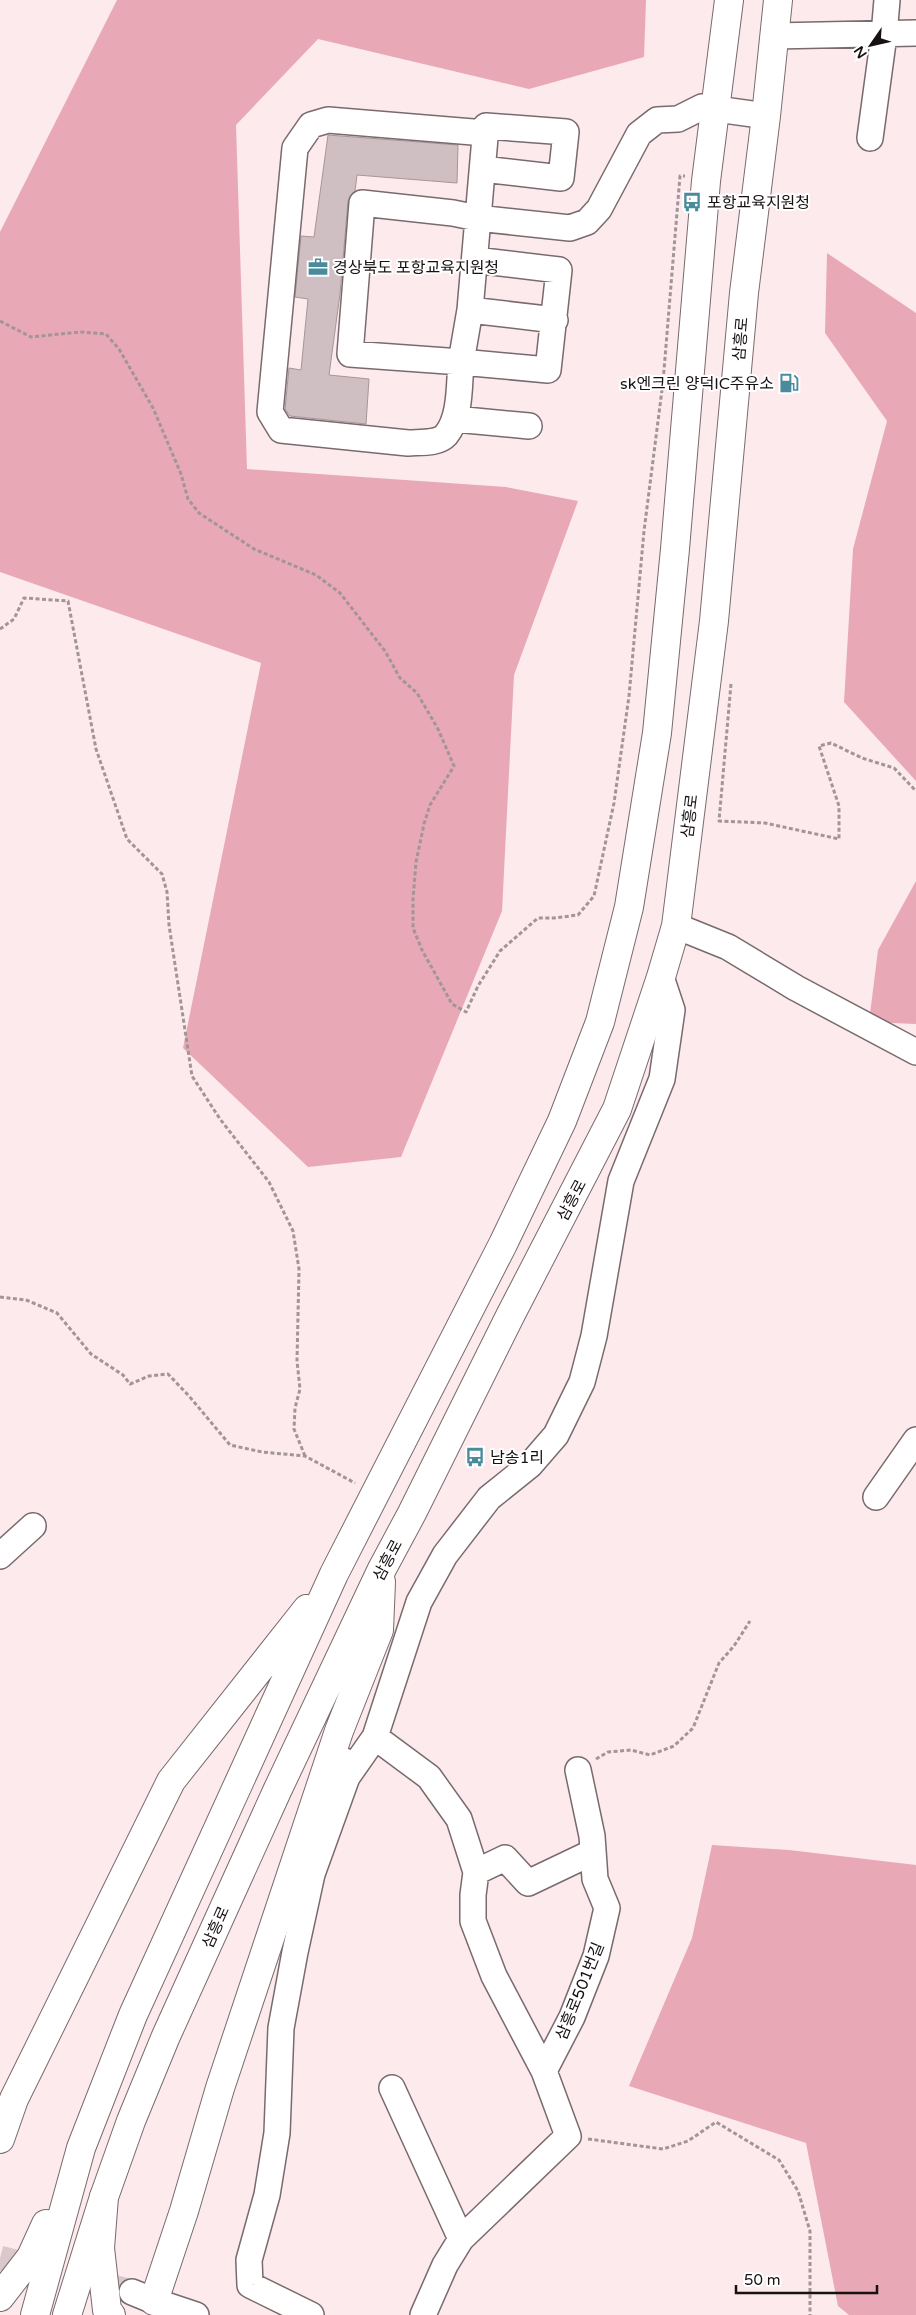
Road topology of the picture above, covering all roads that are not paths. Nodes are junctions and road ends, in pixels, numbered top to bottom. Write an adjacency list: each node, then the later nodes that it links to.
1 (729, 0): 7 (main road)
2 (778, 0): 6 (main road, 삼흥로)
3 (886, 0): 5 (street)
4 (916, 33): 5 (street)
5 (884, 34): 6 (street); 10 (street)
6 (774, 36): 8 (main road, 삼흥로)
7 (716, 109): 8 (street); 12 (street); 27 (main road)
8 (766, 116): 19 (main road, 삼흥로)
9 (485, 133): 11 (street); 11 (street); 17 (street)
10 (870, 138)
11 (483, 169): 12 (street)
12 (477, 218): 13 (street); 16 (street)
13 (475, 260): 14 (street); 15 (street)
14 (470, 310): 15 (street); 16 (street)
15 (555, 320): 16 (street)
16 (461, 362): 17 (street)
17 (455, 419): 18 (street)
18 (528, 426)
19 (676, 926): 20 (main road, 삼흥로); 21 (street)
20 (661, 977): 26 (main road, 삼흥로); 29 (street)
21 (916, 1052)
22 (916, 1440): 23 (street)
23 (876, 1497)
24 (33, 1526): 25 (street)
25 (0, 1556)
26 (382, 1569): 28 (main road); 38 (main road, 삼흥로)
27 (334, 1574): 36 (main road); 37 (main road)
28 (339, 1731): 31 (street); 41 (main road)
29 (375, 1737): 31 (street); 33 (street, 삼흥로501번길)
30 (578, 1770): 32 (street, 삼흥로501번길)
31 (348, 1777): 46 (street)
32 (593, 1852): 33 (street); 34 (street, 삼흥로501번길)
33 (476, 1872): 34 (street, 삼흥로501번길)
34 (544, 2072): 39 (street, 삼흥로501번길)
35 (392, 2088): 39 (street)
36 (0, 2139)
37 (81, 2148): 40 (main road); 42 (main road)
38 (104, 2197): 43 (main road, 삼흥로); 44 (main road)
39 (461, 2238): 47 (street)
40 (0, 2297)
41 (143, 2297): 45 (street)
42 (35, 2315)
43 (67, 2315)
44 (111, 2315)
45 (196, 2315)
46 (312, 2315)
47 (423, 2315)

